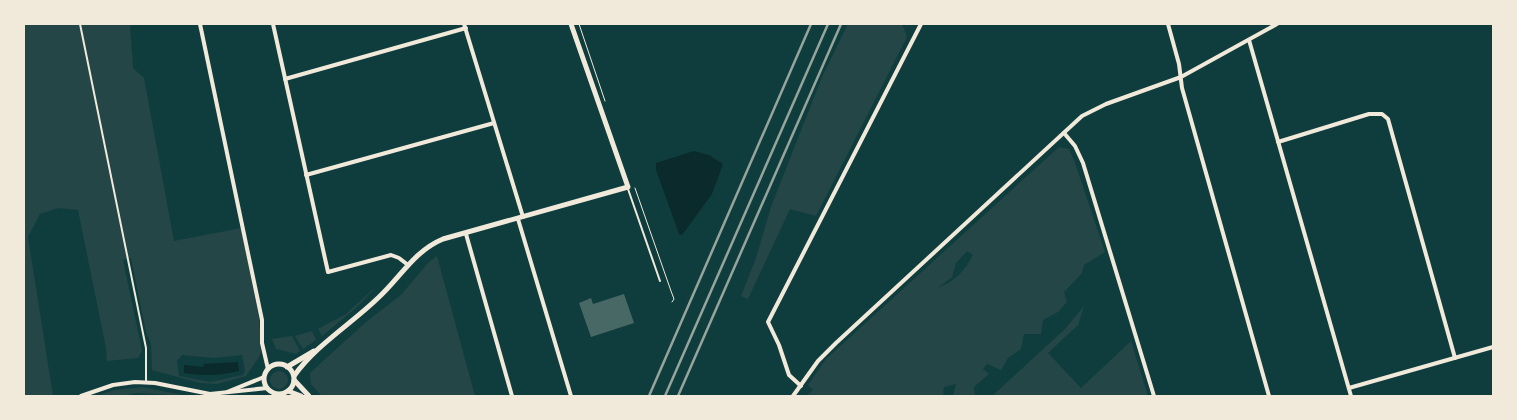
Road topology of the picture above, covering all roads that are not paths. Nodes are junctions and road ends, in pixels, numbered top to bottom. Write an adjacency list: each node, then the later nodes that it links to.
1 (80, 24): 28 (lane)
2 (200, 24): 25 (street)
3 (273, 24): 11 (street)
4 (571, 24): 16 (street)
5 (921, 24): 29 (street)
6 (1168, 24): 10 (street)
7 (1277, 24): 9 (street)
8 (465, 26): 11 (street); 12 (street)
9 (1249, 40): 10 (street); 14 (street)
10 (1181, 77): 13 (street); 41 (street)
11 (285, 79): 15 (street)
12 (494, 123): 15 (street); 17 (street)
13 (1064, 133): 29 (street); 40 (street)
14 (1278, 142): 23 (street); 31 (street)
15 (306, 175): 19 (street)
16 (628, 187): 17 (street); 20 (lane)
17 (520, 218): 18 (street); 38 (street)
18 (466, 234): 19 (street); 37 (street)
19 (408, 265): 22 (street)
20 (660, 281)
21 (1493, 347): 23 (street)
22 (318, 348): 24 (street); 27 (street)
23 (1455, 358): 31 (street)
24 (287, 367): 25 (street); 27 (street)
25 (268, 369): 26 (street)
26 (264, 376): 30 (street); 33 (street)
27 (294, 378): 32 (street); 36 (street)
28 (146, 382): 33 (street); 34 (street)
29 (801, 386): 39 (street)
30 (267, 388): 32 (street); 33 (street)
31 (1349, 388): 42 (street)
32 (288, 391): 35 (street)
33 (222, 394)
34 (81, 396)
35 (302, 396)
36 (309, 396)
37 (512, 396)
38 (571, 396)
39 (793, 396)
40 (1154, 396)
41 (1269, 396)
42 (1351, 396)

